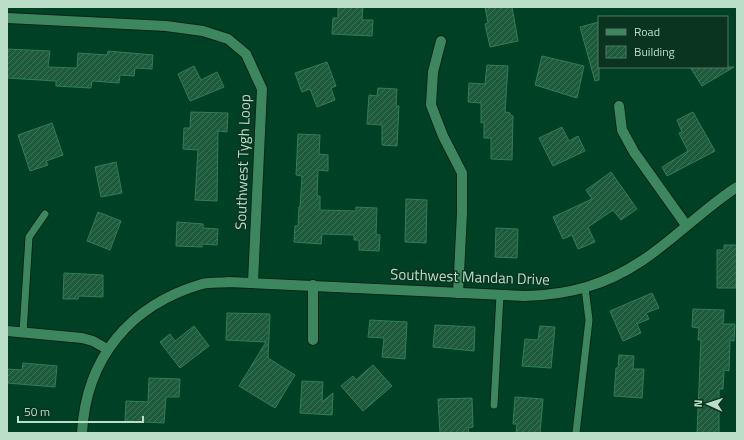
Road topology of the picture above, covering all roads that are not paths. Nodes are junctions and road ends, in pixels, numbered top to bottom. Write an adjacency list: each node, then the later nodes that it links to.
1 (7, 18): 7 (street, Southwest Tygh Loop)
2 (441, 42): 10 (street)
3 (620, 106): 6 (street)
4 (737, 187): 6 (street, Southwest Mandan Drive)
5 (45, 214): 13 (lane)
6 (686, 226): 9 (street, Southwest Mandan Drive)
7 (253, 282): 8 (street, Southwest Mandan Drive); 15 (street, Southwest Mandan Drive)
8 (313, 285): 10 (street, Southwest Mandan Drive); 14 (street)
9 (585, 288): 11 (street, Southwest Mandan Drive); 18 (lane)
10 (458, 293): 11 (street, Southwest Mandan Drive)
11 (500, 295): 16 (lane)
12 (7, 331): 13 (street)
13 (23, 332): 15 (street)
14 (313, 340)
15 (107, 349): 17 (street, Southwest Mandan Drive)
16 (494, 405)
17 (82, 433)
18 (576, 433)

